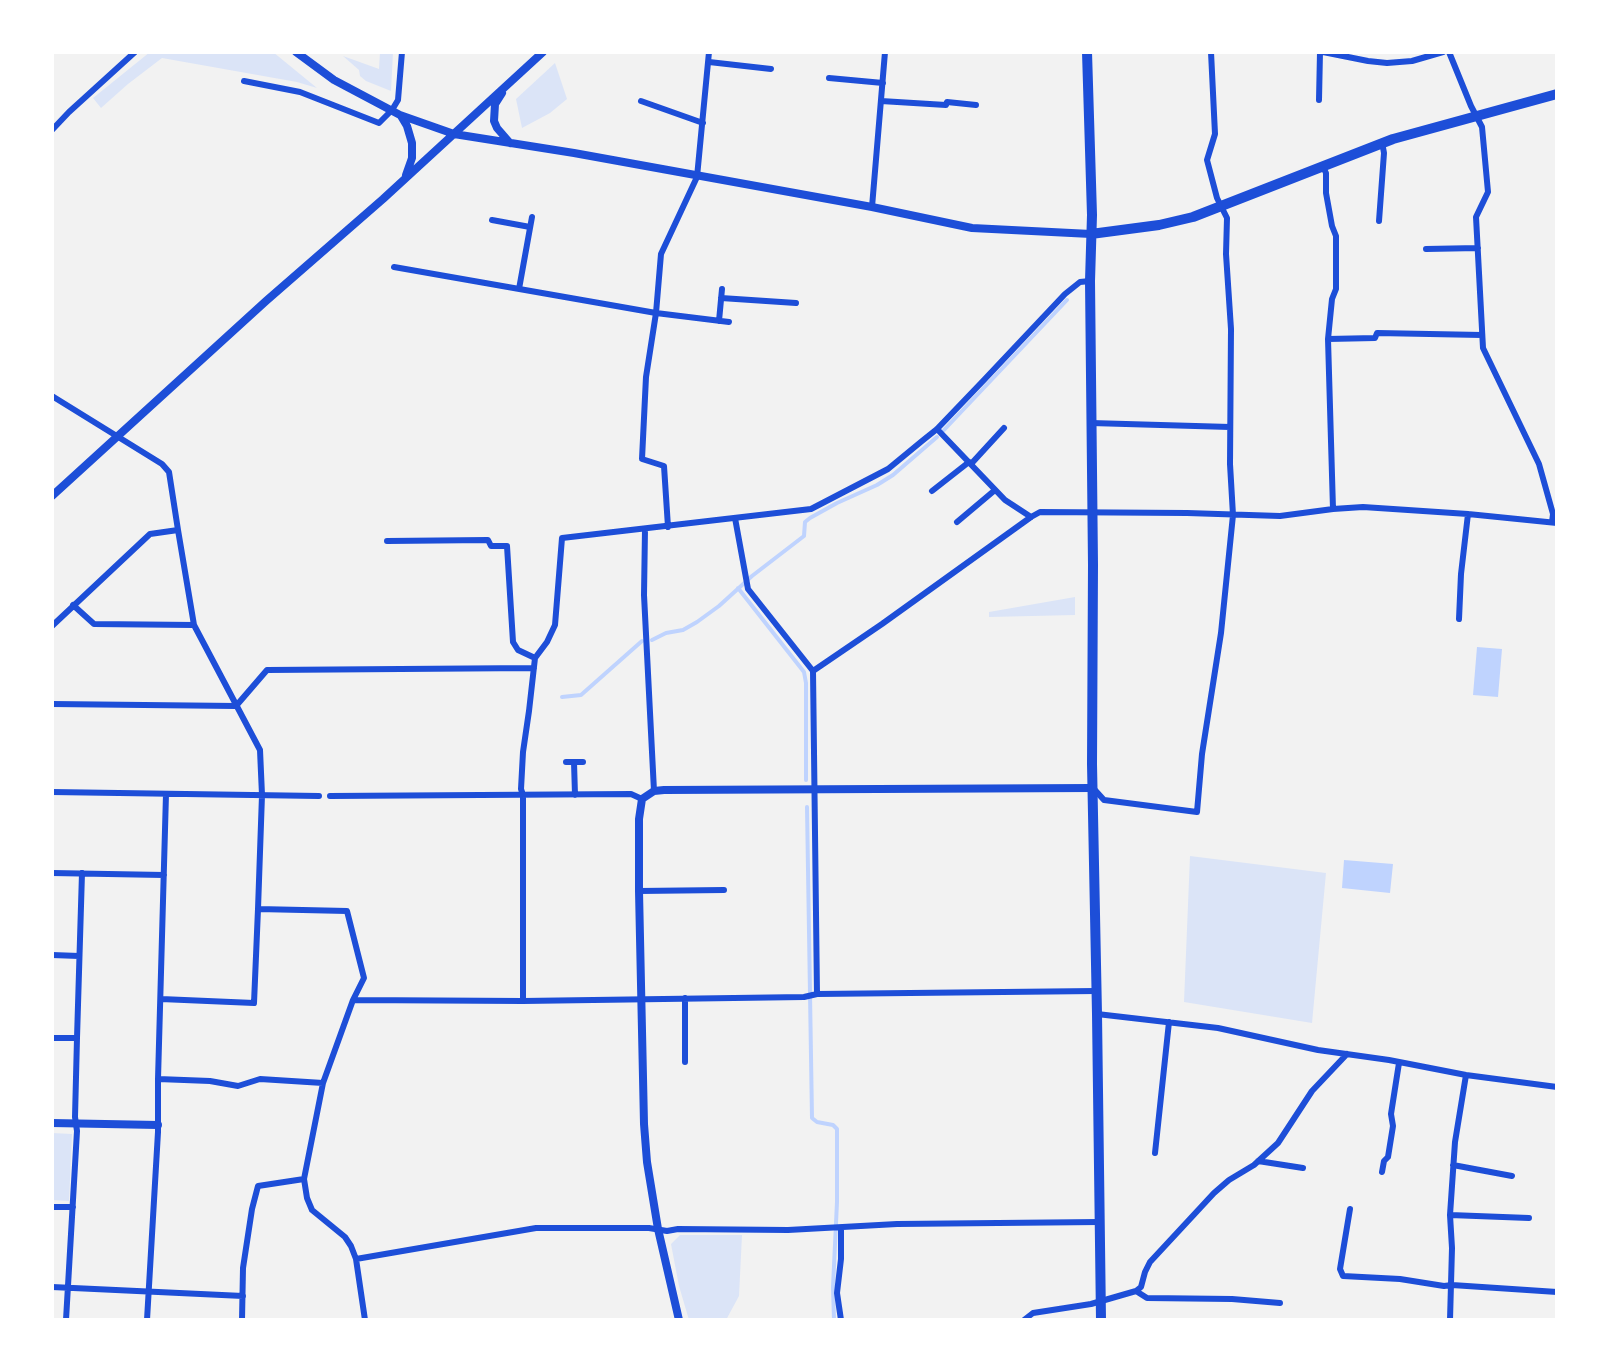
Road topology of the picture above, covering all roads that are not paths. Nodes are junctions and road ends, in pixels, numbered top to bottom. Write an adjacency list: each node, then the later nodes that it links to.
1 (135, 52): 25 (street)
2 (296, 52): 22 (street)
3 (402, 52): 22 (street)
4 (543, 52): 16 (street)
5 (709, 52): 11 (street)
6 (885, 52): 15 (street)
7 (1087, 52): 38 (highway)
8 (1211, 52): 33 (street)
9 (1321, 52): 10 (street); 18 (street)
10 (1446, 52): 23 (street)
11 (709, 62): 12 (street); 24 (street)
12 (771, 69)
13 (829, 78): 15 (street)
14 (244, 81): 22 (street)
15 (883, 83): 20 (street)
16 (506, 85): 26 (street); 28 (street)
17 (1557, 94): 23 (highway)
18 (1319, 100)
19 (641, 101): 24 (street)
20 (881, 101): 21 (street); 32 (street)
21 (976, 105)
22 (396, 113): 26 (street); 30 (street)
23 (1475, 115): 27 (highway); 39 (street)
24 (703, 123): 31 (street)
25 (52, 130)
26 (454, 134): 28 (street); 30 (street)
27 (1382, 142): 29 (highway); 36 (street)
28 (510, 143): 31 (street)
29 (1322, 165): 33 (highway); 53 (street)
30 (406, 176): 59 (street)
31 (697, 177): 32 (street); 49 (street)
32 (872, 207): 38 (street)
33 (1222, 207): 38 (highway); 56 (street)
34 (532, 217): 37 (street)
35 (492, 220): 37 (street)
36 (1379, 221)
37 (530, 227): 43 (street)
38 (1091, 234): 42 (highway)
39 (1478, 248): 40 (street); 52 (street)
40 (1426, 249)
41 (394, 267): 43 (street)
42 (1090, 281): 55 (highway); 58 (street)
43 (519, 289): 49 (street)
44 (722, 289): 46 (street)
45 (784, 292): 47 (street)
46 (721, 298): 47 (street); 50 (street)
47 (784, 302): 48 (street)
48 (796, 303)
49 (656, 313): 50 (street); 72 (street)
50 (719, 321): 51 (street)
51 (729, 322)
52 (1482, 335): 53 (street); 71 (street)
53 (1328, 339): 64 (street)
54 (52, 396): 59 (street)
55 (1091, 423): 56 (street); 65 (highway)
56 (1230, 427): 67 (street)
57 (1004, 428): 60 (street)
58 (937, 429): 60 (street); 69 (street)
59 (117, 437): 63 (street); 74 (street)
60 (970, 463): 61 (street); 62 (street)
61 (995, 490): 68 (street); 70 (street)
62 (932, 491)
63 (52, 496)
64 (1333, 509): 66 (street); 67 (street)
65 (1091, 512): 67 (street); 68 (street); 86 (highway)
66 (1468, 514): 71 (street); 77 (street)
67 (1233, 515): 86 (street)
68 (1031, 517): 82 (street)
69 (735, 518): 72 (street); 82 (street)
70 (957, 522)
71 (1555, 522)
72 (668, 527): 73 (street)
73 (645, 529): 80 (street); 88 (street)
74 (178, 530): 76 (street); 78 (street)
75 (387, 541): 80 (street)
76 (73, 605): 78 (street); 79 (street)
77 (1459, 619)
78 (194, 625): 84 (street)
79 (52, 626)
80 (535, 658): 81 (street)
81 (534, 668): 84 (street); 92 (street)
82 (813, 671): 87 (street)
83 (52, 704): 84 (street)
84 (236, 706): 91 (street)
85 (583, 762): 93 (street)
86 (1092, 788): 87 (street); 105 (highway)
87 (814, 790): 88 (street); 106 (street)
88 (654, 791): 96 (street)
89 (52, 792): 90 (street)
90 (166, 794): 91 (street); 99 (street)
91 (262, 795): 94 (street); 102 (street)
92 (523, 795): 93 (street); 95 (street); 111 (street)
93 (575, 795): 96 (street)
94 (319, 796)
95 (330, 796)
96 (642, 799): 101 (street)
97 (52, 873): 98 (street)
98 (82, 873): 99 (street); 104 (street)
99 (164, 875): 108 (street)
100 (724, 890): 101 (street)
101 (639, 891): 109 (street)
102 (258, 909): 108 (street); 110 (street)
103 (52, 955): 104 (street)
104 (79, 956): 115 (street)
105 (1096, 991): 106 (street); 112 (highway)
106 (816, 994): 107 (street)
107 (685, 998): 109 (street); 117 (street)
108 (161, 999): 120 (street)
109 (641, 999): 111 (street); 140 (street)
110 (353, 1000): 111 (street); 121 (street)
111 (523, 1001)
112 (1097, 1014): 113 (street); 138 (highway)
113 (1169, 1022): 116 (street); 126 (street)
114 (52, 1038): 115 (street)
115 (77, 1038): 124 (street)
116 (1347, 1054): 118 (street); 127 (street)
117 (685, 1062)
118 (1399, 1063): 119 (street); 130 (street)
119 (1466, 1075): 122 (street); 128 (street)
120 (158, 1079): 121 (street); 125 (street)
121 (323, 1083): 132 (street)
122 (1557, 1087)
123 (52, 1123): 124 (street)
124 (76, 1124): 125 (street); 134 (street)
125 (158, 1125): 148 (street)
126 (1155, 1153)
127 (1258, 1161): 129 (street); 147 (street)
128 (1453, 1165): 131 (street); 136 (street)
129 (1303, 1168)
130 (1382, 1172)
131 (1512, 1176)
132 (304, 1179): 143 (street); 150 (street)
133 (52, 1207): 134 (street)
134 (73, 1207): 146 (street)
135 (1350, 1209): 141 (street)
136 (1450, 1215): 137 (street); 144 (street)
137 (1529, 1218)
138 (1099, 1222): 139 (street); 151 (highway)
139 (841, 1228): 140 (street); 159 (street)
140 (658, 1229): 143 (street); 158 (street)
141 (1343, 1246): 142 (street); 144 (street)
142 (1353, 1248)
143 (356, 1259): 157 (street)
144 (1452, 1285): 149 (street); 161 (street)
145 (52, 1287): 146 (street)
146 (67, 1287): 148 (street); 154 (street)
147 (1136, 1291): 151 (street); 152 (street)
148 (149, 1292): 150 (street); 155 (street)
149 (1557, 1292)
150 (243, 1296): 156 (street)
151 (1101, 1301): 153 (street); 160 (highway)
152 (1280, 1303)
153 (1028, 1318)
154 (66, 1320)
155 (147, 1320)
156 (242, 1320)
157 (365, 1320)
158 (679, 1320)
159 (841, 1320)
160 (1101, 1320)
161 (1450, 1320)

